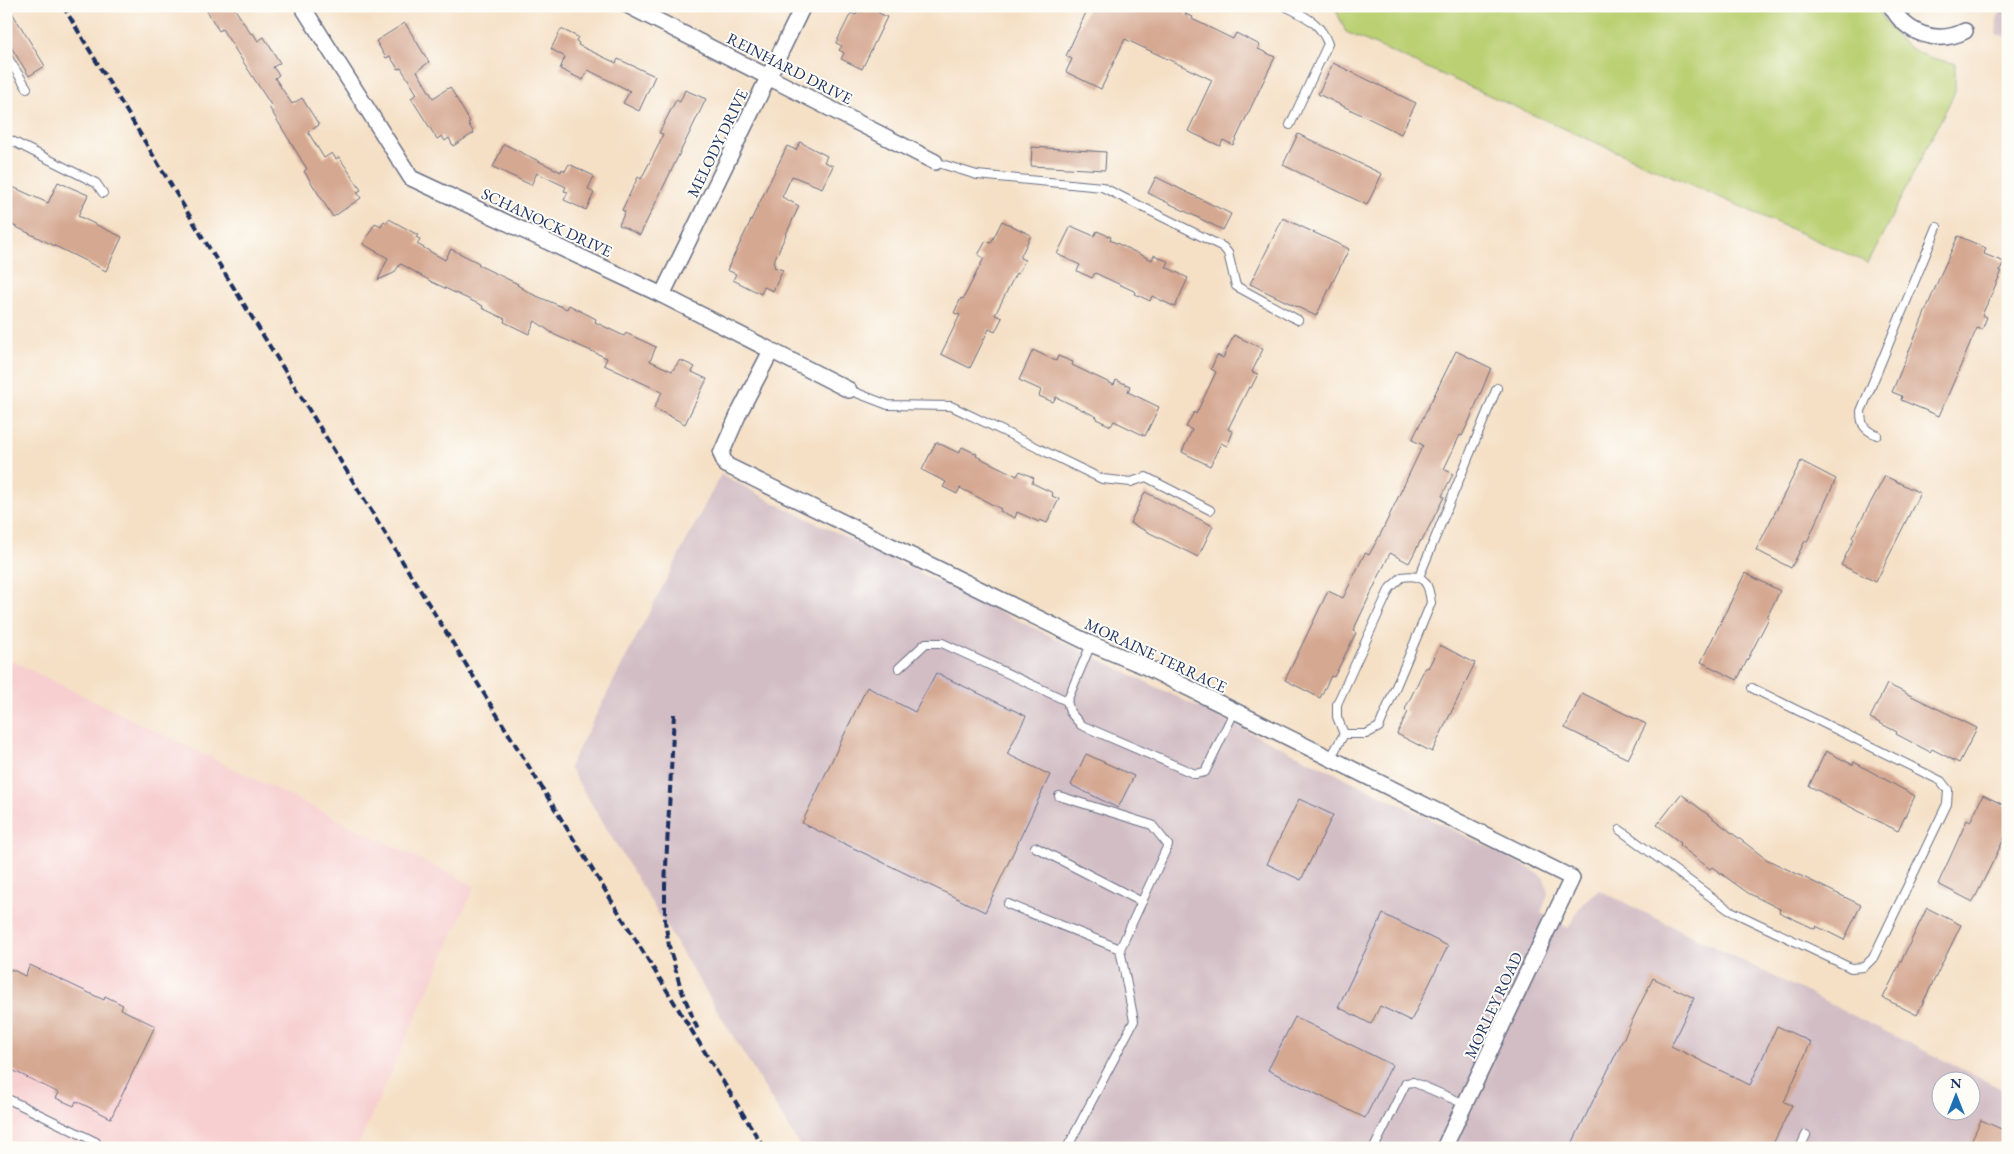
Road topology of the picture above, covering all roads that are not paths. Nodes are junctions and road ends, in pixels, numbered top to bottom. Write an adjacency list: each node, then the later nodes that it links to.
1 (302, 6): 15 (street, SCHANOCK DRIVE)
2 (628, 6): 8 (street, REINHARD DRIVE)
3 (803, 6): 8 (street, MELODY DRIVE)
4 (1286, 6): 10 (lane)
5 (1891, 6): 6 (street)
6 (1965, 31)
7 (6, 55): 9 (lane)
8 (769, 78): 12 (street, REINHARD DRIVE); 15 (street, MELODY DRIVE)
9 (27, 88)
10 (1290, 125)
11 (6, 138): 13 (lane)
12 (936, 162): 16 (lane)
13 (103, 193)
14 (1937, 227): 20 (lane)
15 (662, 295): 17 (street, SCHANOCK DRIVE)
16 (1298, 320)
17 (771, 351): 19 (street, SCHANOCK DRIVE); 23 (street, MORAINE TERRACE)
18 (1497, 388): 22 (lane)
19 (849, 390): 21 (lane)
20 (1877, 435)
21 (1210, 510)
22 (1419, 577): 28 (lane); 28 (lane)
23 (1091, 644): 26 (lane); 27 (street, MORAINE TERRACE)
24 (899, 668): 26 (lane)
25 (1752, 688): 31 (lane)
26 (1067, 701): 27 (lane)
27 (1234, 712): 29 (street, MORAINE TERRACE)
28 (1344, 734): 29 (lane)
29 (1331, 758): 33 (street, MORAINE TERRACE)
30 (1059, 796): 34 (lane)
31 (1620, 830)
32 (1035, 847): 34 (lane)
33 (1572, 878): 38 (street, MORLEY ROAD)
34 (1142, 902): 36 (lane)
35 (1008, 904): 36 (lane)
36 (1120, 949): 41 (lane)
37 (6, 1098): 40 (lane)
38 (1465, 1104): 42 (lane); 43 (street, MORLEY ROAD)
39 (1806, 1135): 44 (lane)
40 (97, 1148)
41 (1067, 1148)
42 (1374, 1148)
43 (1444, 1148)
44 (1800, 1148)

